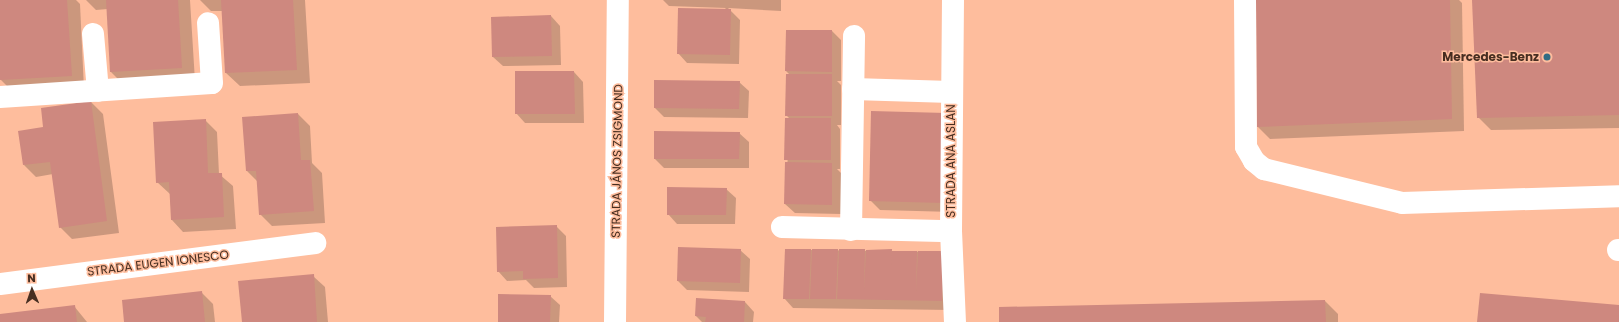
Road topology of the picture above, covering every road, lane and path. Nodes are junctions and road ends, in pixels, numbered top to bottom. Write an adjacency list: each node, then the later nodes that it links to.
1 (618, 0): 17 (street, STRADA JÁNOS ZSIGMOND)
2 (953, 0): 9 (street, STRADA ANA ASLAN)
3 (1245, 0): 11 (street)
4 (208, 23): 8 (street)
5 (93, 34): 8 (street)
6 (854, 36): 7 (street)
7 (852, 88): 9 (street); 13 (street)
8 (98, 90): 10 (street)
9 (951, 92): 14 (street, STRADA ANA ASLAN)
10 (0, 97)
11 (1619, 196)
12 (782, 227): 13 (street)
13 (851, 230): 14 (street)
14 (951, 231): 18 (street, STRADA ANA ASLAN)
15 (315, 243): 16 (street, STRADA EUGEN IONESCO)
16 (0, 284)
17 (615, 322)
18 (955, 322)

